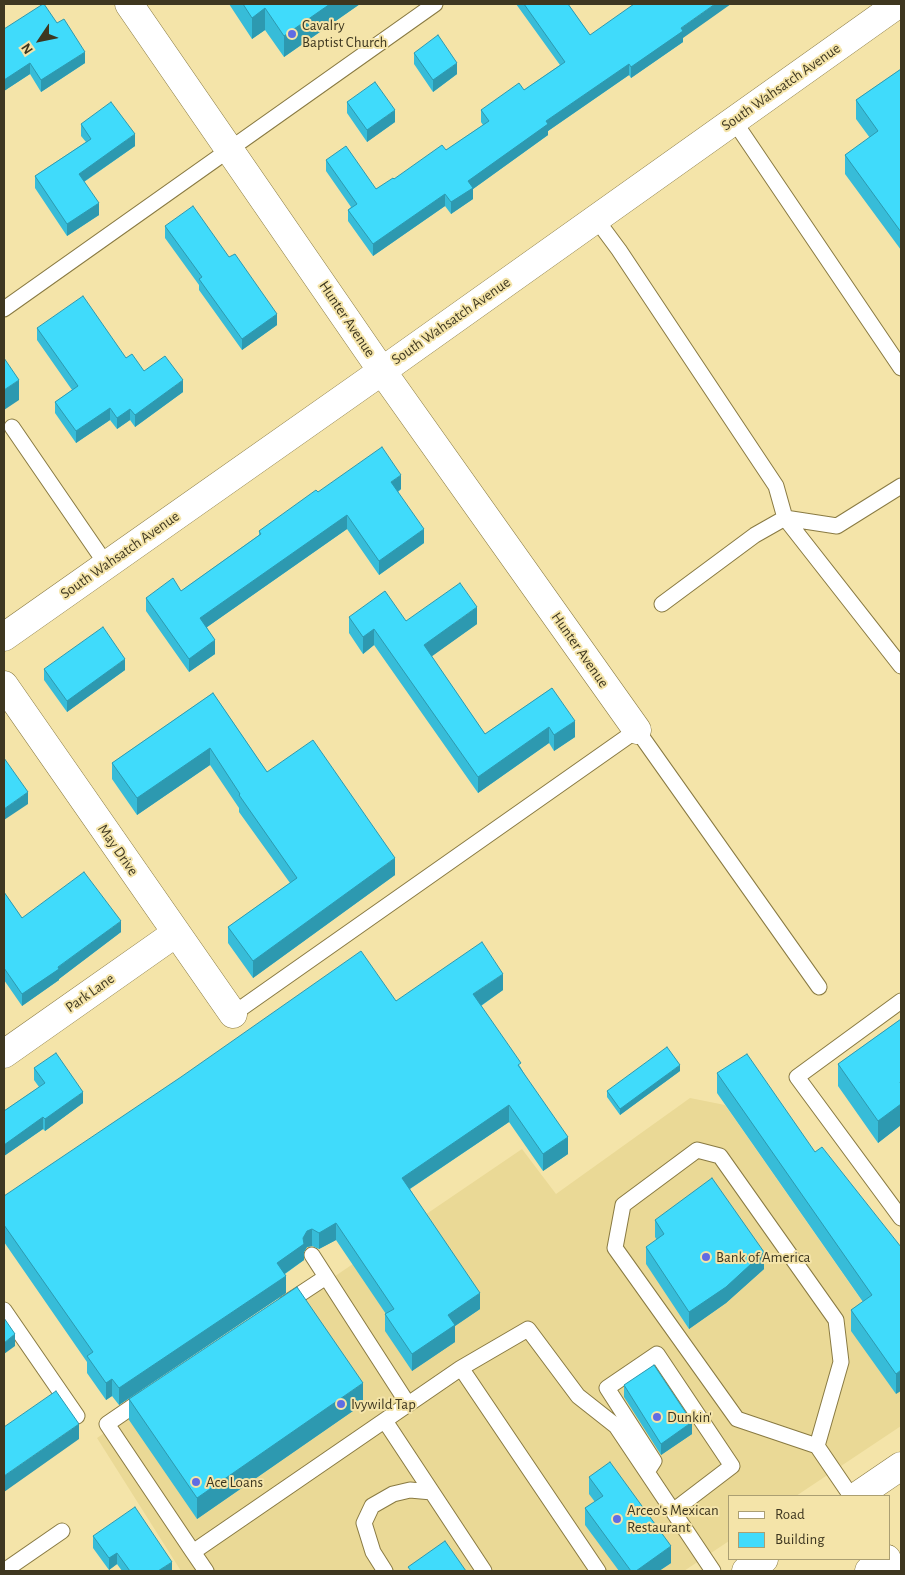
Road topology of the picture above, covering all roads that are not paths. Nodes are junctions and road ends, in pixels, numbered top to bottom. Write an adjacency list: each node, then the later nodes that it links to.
1 (129, 4): 5 (main road, Hunter Avenue)
2 (435, 4): 5 (lane)
3 (898, 4): 4 (main road, South Wahsatch Avenue)
4 (734, 120): 6 (main road, South Wahsatch Avenue); 8 (lane)
5 (230, 148): 7 (lane); 9 (main road, Hunter Avenue)
6 (596, 219): 9 (main road, South Wahsatch Avenue); 12 (lane)
7 (4, 310)
8 (901, 368)
9 (382, 371): 13 (main road, South Wahsatch Avenue); 18 (main road, Hunter Avenue)
10 (12, 427): 13 (lane)
11 (901, 486): 12 (lane)
12 (785, 518): 14 (lane); 16 (lane)
13 (106, 564): 15 (main road, South Wahsatch Avenue)
14 (662, 604)
15 (4, 636)
16 (901, 666)
17 (4, 685): 19 (main road, May Drive)
18 (637, 730): 20 (lane); 22 (lane)
19 (176, 933): 22 (main road, May Drive); 23 (main road, Park Lane)
20 (819, 987)
21 (901, 1001): 24 (lane)
22 (232, 1014)
23 (4, 1054)
24 (901, 1218)
25 (312, 1255): 26 (lane)
26 (326, 1277): 28 (lane); 31 (lane)
27 (4, 1310): 32 (lane)
28 (269, 1315)
29 (461, 1368): 31 (lane); 36 (lane); 49 (lane)
30 (156, 1391): 42 (lane)
31 (408, 1404): 33 (lane)
32 (77, 1416)
33 (385, 1421): 37 (lane); 42 (lane)
34 (817, 1446): 34 (lane); 38 (lane)
35 (901, 1466): 39 (main road)
36 (647, 1472): 40 (lane); 40 (lane)
37 (432, 1492): 47 (lane); 48 (lane)
38 (850, 1495)
39 (858, 1495)
40 (673, 1511): 50 (lane)
41 (62, 1531): 45 (lane)
42 (193, 1552): 46 (lane)
43 (762, 1560): 51 (main road)
44 (889, 1560): 52 (main road)
45 (4, 1571)
46 (206, 1571)
47 (385, 1571)
48 (484, 1571)
49 (598, 1571)
50 (713, 1571)
51 (746, 1571)
52 (869, 1571)

